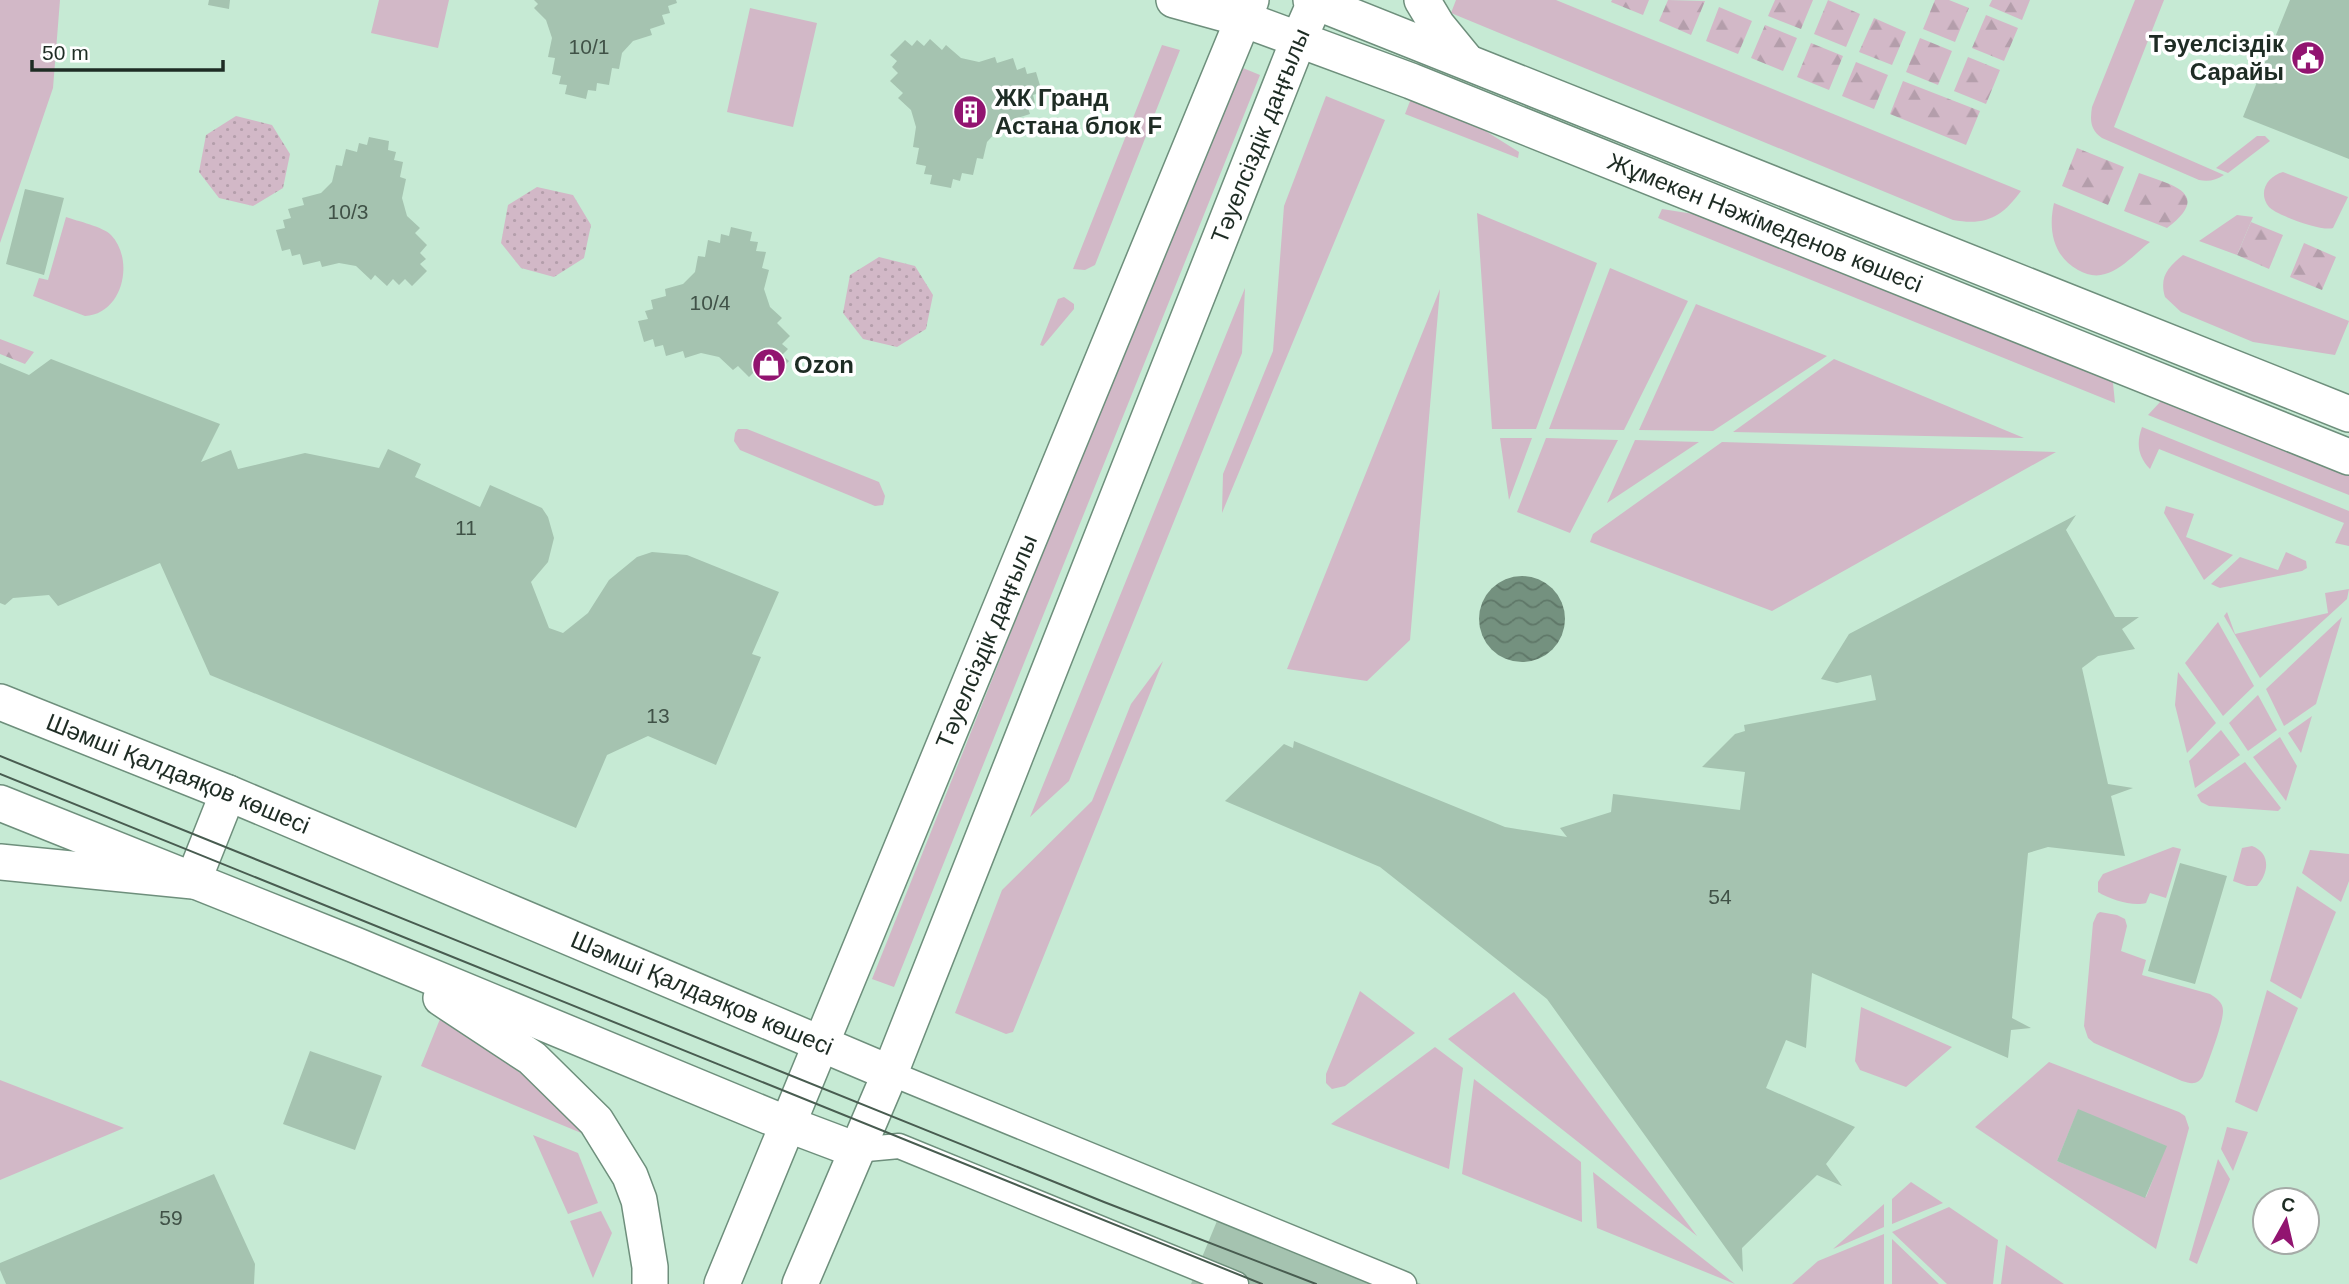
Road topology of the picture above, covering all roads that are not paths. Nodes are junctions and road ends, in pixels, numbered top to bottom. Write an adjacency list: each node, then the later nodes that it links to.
1 (1174, 0): 4 (main road, Жұмекен Нәжімеденов көшесі)
2 (1422, 0): 6 (main road)
3 (1314, 1): 5 (main road, Тәуелсіздік даңғылы); 6 (main road, Жұмекен Нәжімеденов көшесі)
4 (1247, 10): 5 (main road, Жұмекен Нәжімеденов көшесі); 15 (main road, Тәуелсіздік даңғылы)
5 (1298, 41): 8 (main road, Жұмекен Нәжімеденов көшесі); 16 (main road, Тәуелсіздік даңғылы)
6 (1466, 61): 7 (main road, Жұмекен Нәжімеденов көшесі)
7 (2349, 414)
8 (2349, 457)
9 (0, 702): 10 (main road, Шәмші Қалдаяқов көшесі)
10 (228, 793): 13 (main road); 15 (main road, Шәмші Қалдаяқов көшесі)
11 (0, 803): 13 (main road)
12 (0, 862): 13 (main road)
13 (193, 880): 14 (main road)
14 (355, 945): 17 (main road); 19 (main road)
15 (821, 1045): 16 (main road, Шәмші Қалдаяқов көшесі); 17 (main road, Тәуелсіздік даңғылы)
16 (890, 1073): 18 (main road, Тәуелсіздік даңғылы); 23 (street, Шәмші Қалдаяқов көшесі)
17 (787, 1124): 18 (main road); 20 (main road, Тәуелсіздік даңғылы)
18 (856, 1150): 21 (main road, Тәуелсіздік даңғылы); 22 (street)
19 (650, 1284)
20 (722, 1284)
21 (800, 1284)
22 (1236, 1284)
23 (1404, 1284)

